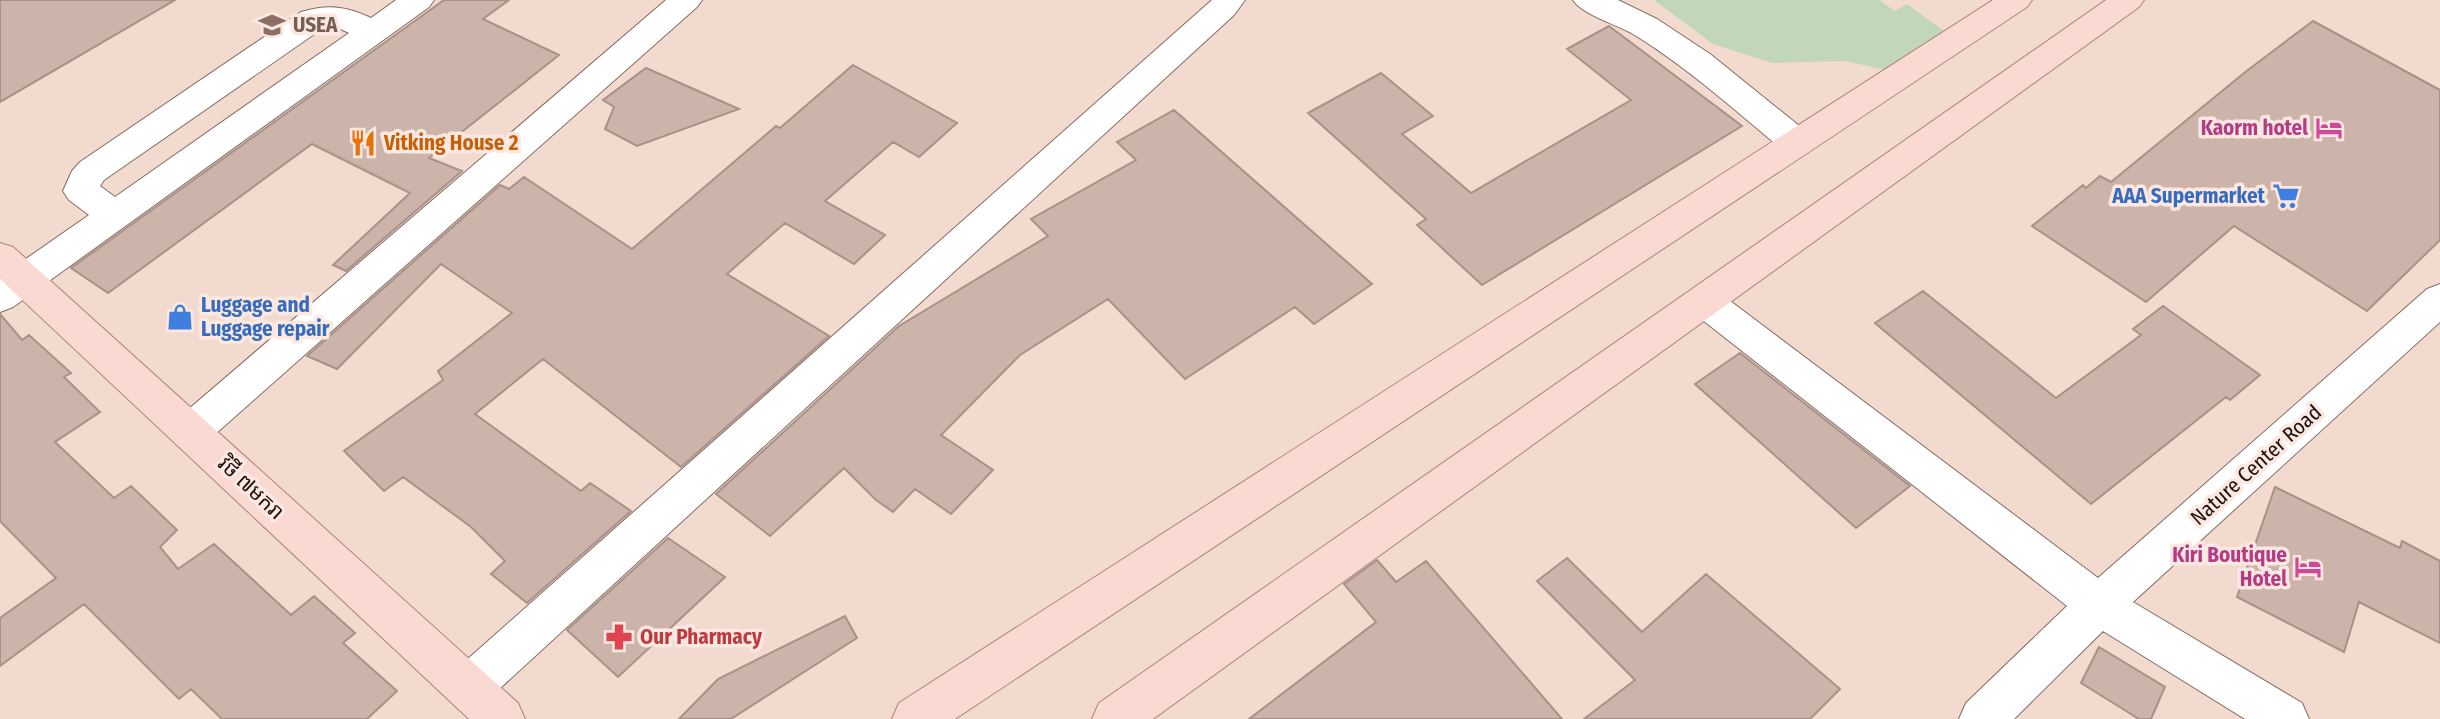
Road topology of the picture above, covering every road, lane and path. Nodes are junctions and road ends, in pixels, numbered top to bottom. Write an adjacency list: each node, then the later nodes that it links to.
1 (418, 0): 7 (street)
2 (686, 0): 13 (street)
3 (1229, 0): 15 (street)
4 (1589, 0): 8 (street)
5 (2015, 0): 8 (main road)
6 (2128, 0): 12 (main road)
7 (374, 32): 9 (street); 9 (street)
8 (1797, 142): 17 (main road)
9 (116, 217): 10 (street)
10 (9, 279): 13 (main road, វិថី ៧មករា)
11 (2440, 299): 14 (street, Nature Center Road)
12 (1704, 301): 14 (street); 18 (main road)
13 (190, 432): 15 (main road, វិថី ៧មករា)
14 (2099, 605): 19 (street, Nature Center Road); 20 (street)
15 (469, 687): 16 (main road, វិថី ៧មករា)
16 (502, 719)
17 (915, 719)
18 (1115, 719)
19 (1982, 719)
20 (2286, 719)

